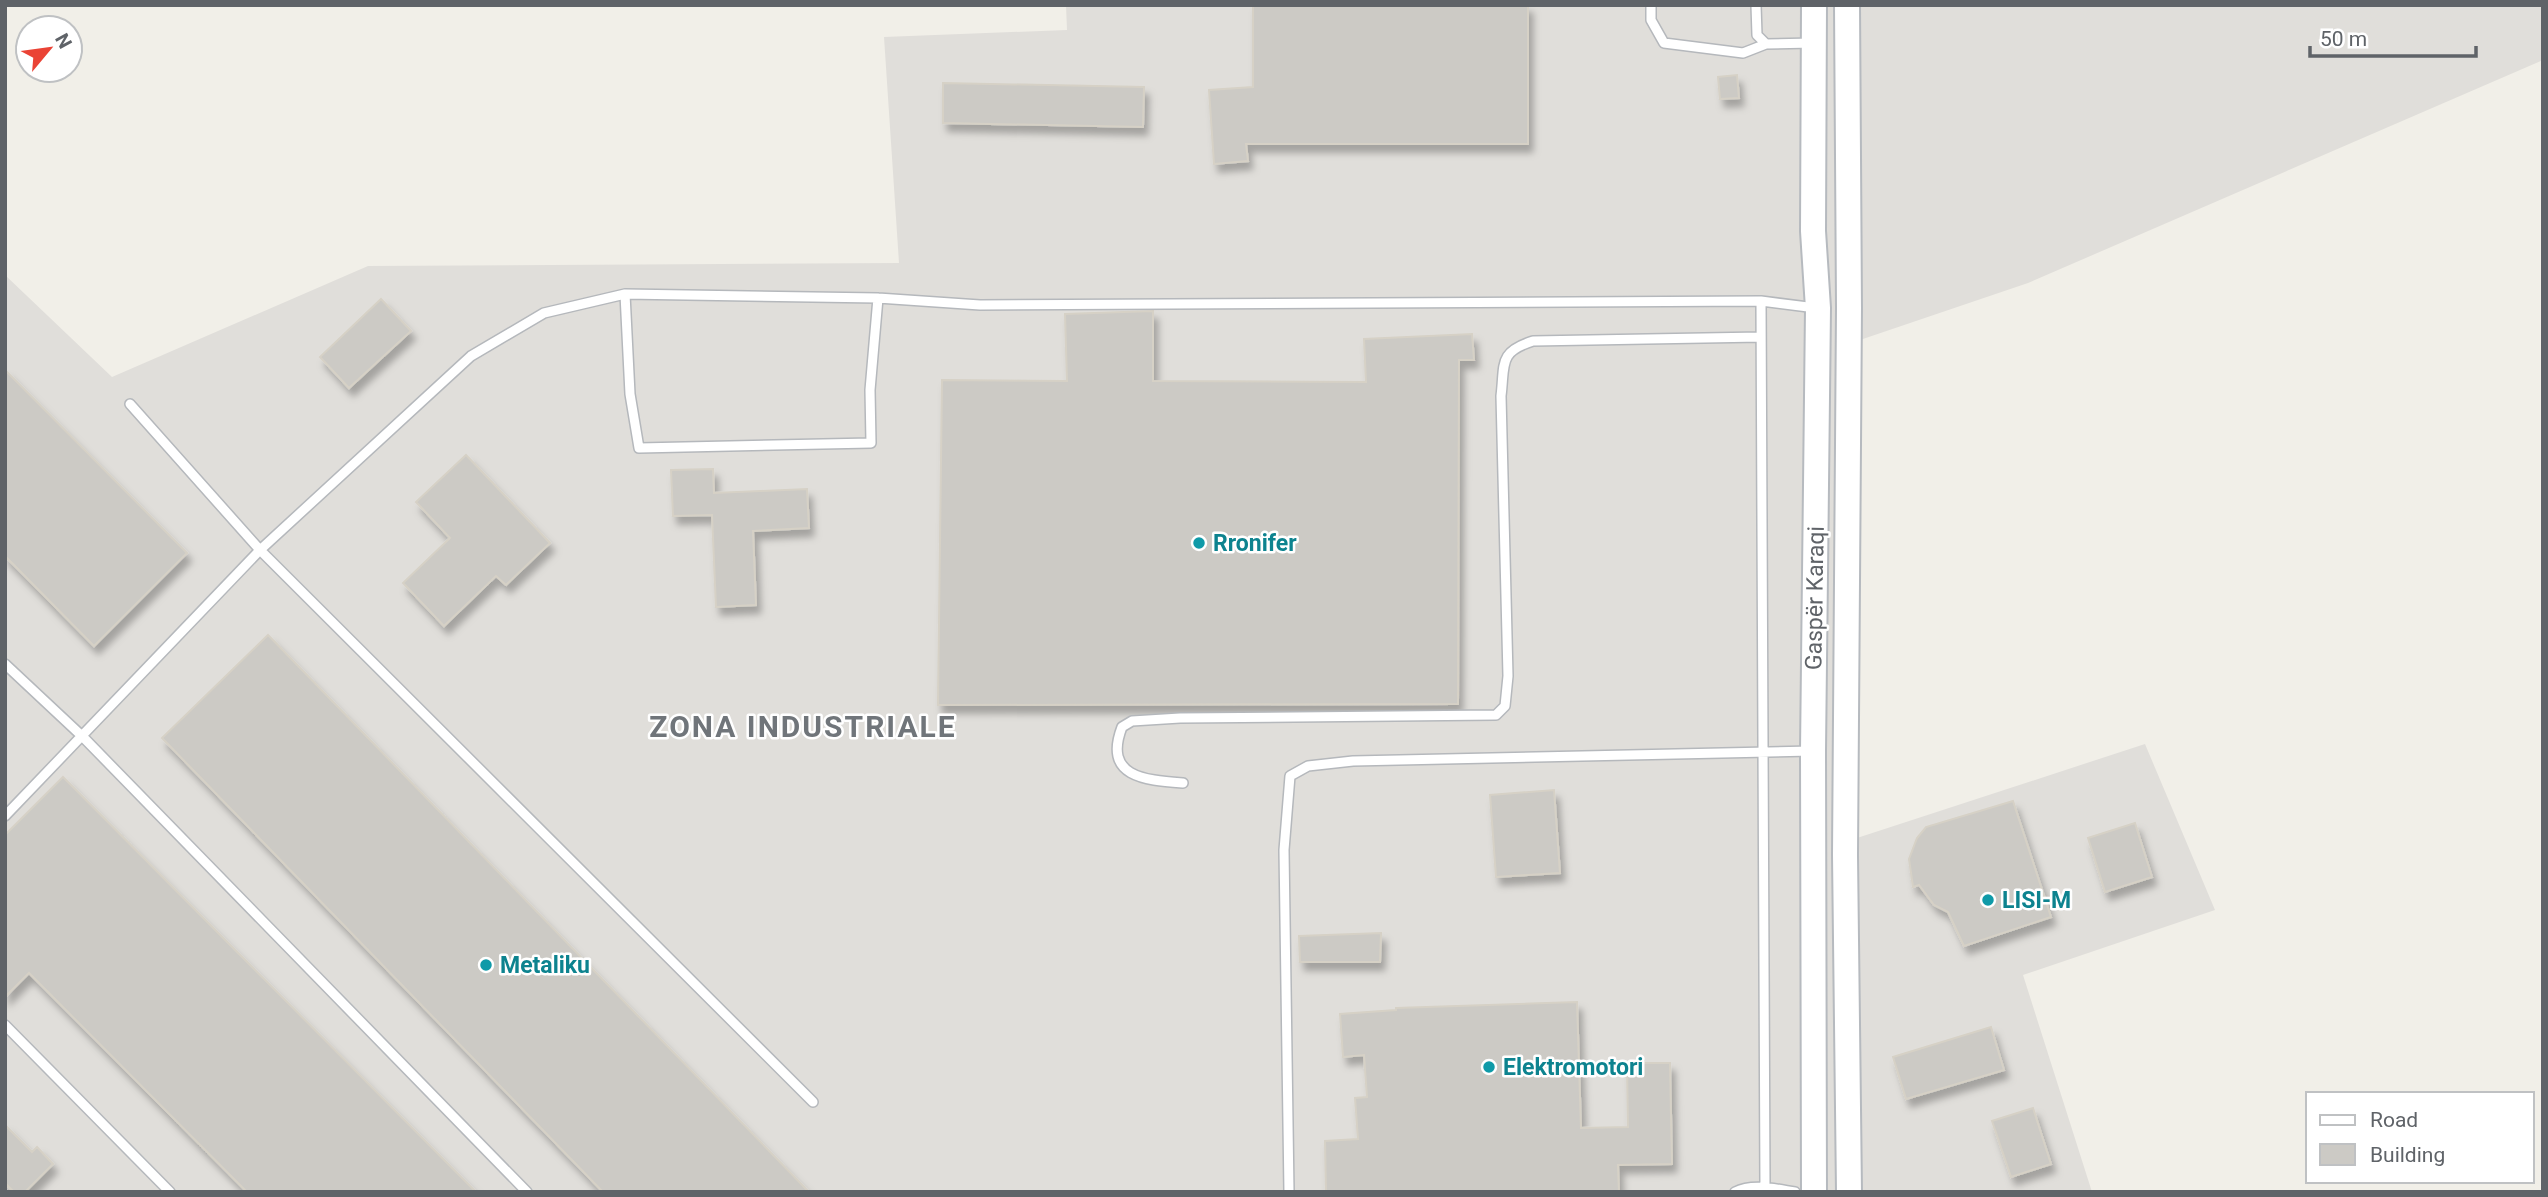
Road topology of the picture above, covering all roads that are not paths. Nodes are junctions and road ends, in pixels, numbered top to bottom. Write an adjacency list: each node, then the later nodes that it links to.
1 (1651, 5): 6 (lane)
2 (1756, 5): 6 (lane)
3 (1814, 5): 5 (main road, Gaspër Karaqi)
4 (1846, 5): 29 (main road, Gaspër Karaqi)
5 (1814, 43): 6 (lane); 10 (main road, Gaspër Karaqi)
6 (1766, 44)
7 (625, 294): 8 (lane); 8 (lane); 13 (lane)
8 (878, 298): 9 (lane)
9 (1761, 301): 10 (lane); 11 (lane)
10 (1818, 308): 16 (main road, Gaspër Karaqi)
11 (1761, 337): 17 (lane); 18 (lane)
12 (130, 404): 13 (lane)
13 (260, 550): 15 (lane); 21 (lane)
14 (5, 664): 15 (lane)
15 (83, 737): 19 (lane); 24 (lane)
16 (1813, 751): 17 (lane); 28 (main road, Gaspër Karaqi)
17 (1762, 754): 22 (lane); 25 (lane)
18 (1183, 783)
19 (5, 816)
20 (5, 1025): 23 (lane)
21 (813, 1102)
22 (1765, 1187): 26 (lane); 27 (lane)
23 (170, 1192)
24 (527, 1192)
25 (1289, 1192)
26 (1734, 1192)
27 (1795, 1192)
28 (1814, 1192)
29 (1849, 1192)

